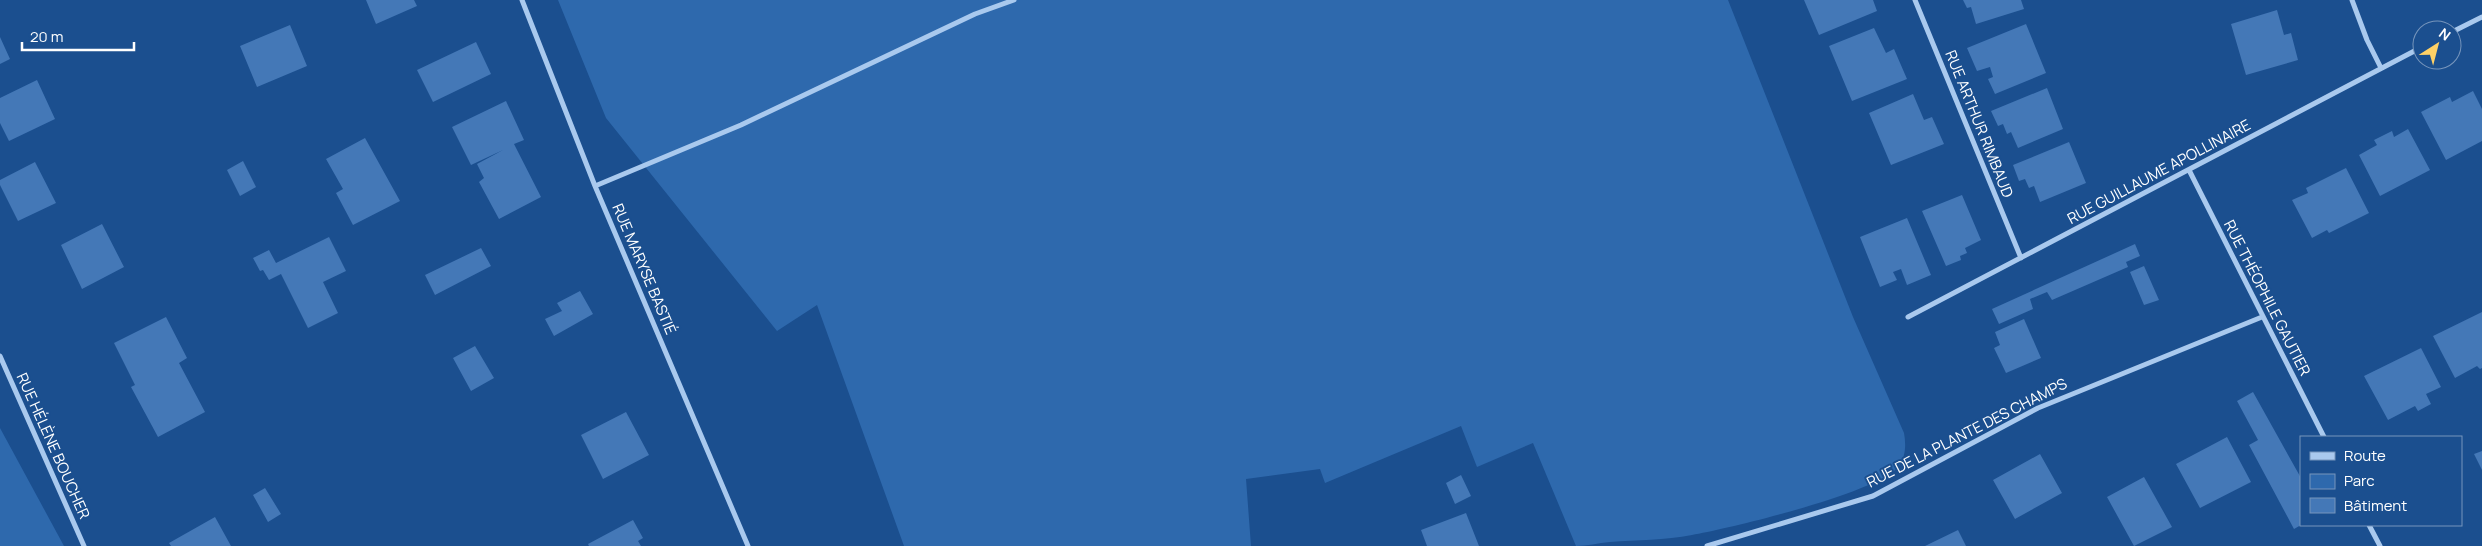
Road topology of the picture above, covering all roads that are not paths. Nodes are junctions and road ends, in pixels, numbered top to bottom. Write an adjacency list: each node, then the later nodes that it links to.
1 (522, 0): 10 (street, RUE MARYSE BASTIÉ)
2 (1014, 0): 10 (street)
3 (1915, 0): 11 (street, RUE ARTHUR RIMBAUD)
4 (2352, 0): 8 (street)
5 (2482, 17): 6 (street)
6 (2462, 27)
7 (2412, 52): 8 (street, RUE GUILLAUME APOLLINAIRE)
8 (2381, 68): 9 (street, RUE GUILLAUME APOLLINAIRE)
9 (2189, 170): 11 (street, RUE GUILLAUME APOLLINAIRE); 12 (street, RUE THÉOPHILE GAUTIER)
10 (595, 186): 18 (street, RUE MARYSE BASTIÉ)
11 (2021, 258): 13 (street, RUE GUILLAUME APOLLINAIRE)
12 (2262, 317): 15 (street, RUE THÉOPHILE GAUTIER); 19 (street, RUE DE LA PLANTE DES CHAMPS)
13 (1908, 318)
14 (0, 356): 17 (street, RUE HÉLÈNE BOUCHER)
15 (2323, 436)
16 (2370, 526): 20 (street)
17 (84, 546)
18 (748, 546)
19 (1707, 546)
20 (2380, 546)

